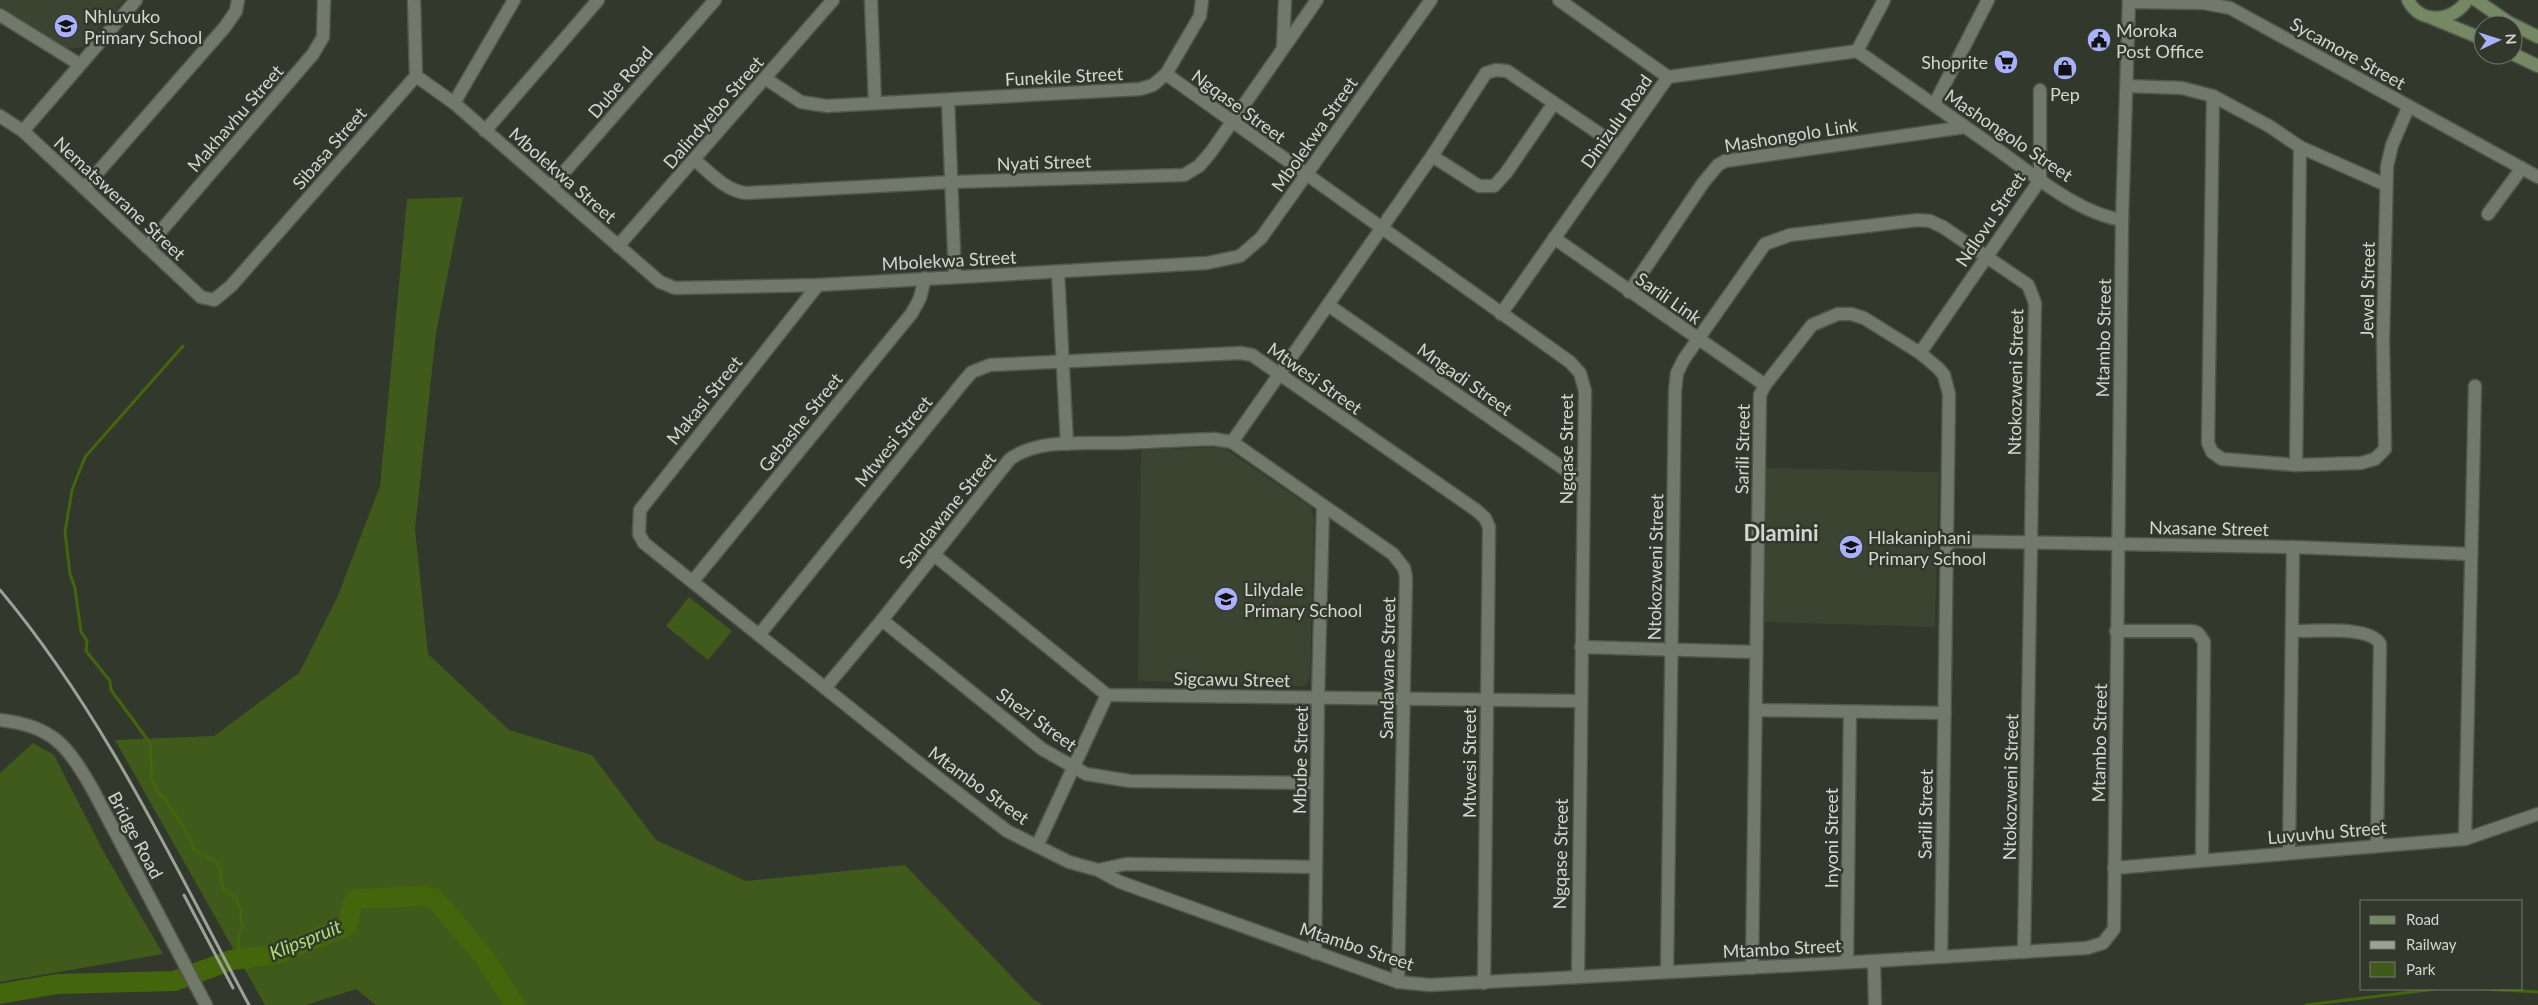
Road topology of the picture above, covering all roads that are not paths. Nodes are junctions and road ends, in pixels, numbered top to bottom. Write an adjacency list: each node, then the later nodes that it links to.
1 (136, 0): 32 (street)
2 (238, 0): 63 (street)
3 (324, 0): 69 (street, Makhavhu Street)
4 (414, 0): 35 (street)
5 (505, 0): 23 (street)
6 (514, 0): 23 (street)
7 (598, 0): 51 (street)
8 (715, 0): 62 (street, Dube Road)
9 (833, 0): 37 (street, Dalindyebo Street)
10 (870, 0): 43 (street)
11 (1202, 0): 34 (street, Funekile Street)
12 (1285, 0): 29 (street)
13 (1317, 0): 29 (street, Nyati Street)
14 (1431, 0): 57 (street, Mbolekwa Street)
15 (1560, 0): 36 (street)
16 (1884, 0): 30 (street)
17 (1988, 0): 45 (street)
18 (2467, 0): 24 (main road)
19 (2476, 0): 28 (main road)
20 (2129, 1): 38 (street, Mtambo Street); 46 (street, Sycamore Street)
21 (2406, 1): 25 (main road)
22 (0, 15): 32 (street)
23 (504, 15): 42 (street)
24 (2450, 16): 25 (main road); 26 (main road)
25 (2432, 18): 27 (main road)
26 (2473, 31)
27 (2473, 34)
28 (2538, 37)
29 (1284, 46): 48 (street, Nyati Street)
30 (1857, 51): 36 (street, Dinizulu Road); 45 (street, Mashongolo Street)
31 (2523, 59): 33 (main road)
32 (79, 64): 50 (street)
33 (2538, 66)
34 (1166, 74): 41 (street, Funekile Street); 48 (street, Ngqase Street)
35 (416, 76): 42 (street, Mbolekwa Street); 76 (street, Sibasa Street)
36 (1668, 77): 52 (street, Dinizulu Road)
37 (766, 79): 43 (street, Funekile Street); 55 (street, Dalindyebo Street)
38 (2127, 86): 40 (street); 65 (street, Mtambo Street)
39 (2040, 90): 59 (street, Ndlovu Street)
40 (2213, 96): 53 (street); 87 (street)
41 (948, 100): 43 (street, Funekile Street); 60 (street)
42 (454, 103): 51 (street, Mbolekwa Street)
43 (875, 103)
44 (1554, 103): 52 (street); 54 (street); 54 (street)
45 (1934, 105): 49 (street, Mashongolo Street)
46 (2408, 108): 56 (street, Sycamore Street); 61 (street, Jewel Street)
47 (0, 116): 50 (street, Nematswerane Street)
48 (1233, 122): 57 (street, Ngqase Street); 60 (street, Nyati Street)
49 (1965, 127): 59 (street, Mashongolo Street); 75 (street, Mashongolo Link)
50 (23, 131): 63 (street, Nematswerane Street)
51 (486, 131): 62 (street, Mbolekwa Street)
52 (1619, 146): 67 (street, Dinizulu Road)
53 (2300, 146): 61 (street); 87 (street)
54 (1432, 156): 66 (street)
55 (695, 160): 60 (street, Nyati Street); 68 (street, Dalindyebo Street)
56 (2522, 168): 58 (street, Sycamore Street); 64 (street)
57 (1306, 175): 66 (street, Ngqase Street); 71 (street, Mbolekwa Street)
58 (2538, 177)
59 (2040, 180): 65 (street, Mashongolo Street); 70 (street, Ndlovu Street)
60 (952, 182): 72 (street)
61 (2386, 186): 87 (street, Jewel Street)
62 (551, 187): 68 (street, Mbolekwa Street)
63 (84, 188): 69 (street, Nematswerane Street)
64 (2488, 214)
65 (2122, 220): 93 (street, Mtambo Street)
66 (1381, 228): 77 (street); 78 (street, Ngqase Street)
67 (1554, 238): 75 (street, Sarili Link); 78 (street, Dinizulu Road)
68 (618, 246): 74 (street, Mbolekwa Street)
69 (147, 248): 76 (street, Nematswerane Street)
70 (1985, 257): 79 (street, Ntokozweni Street); 80 (street, Ndlovu Street); 91 (street, Ntokozweni Street)
71 (1058, 272): 72 (street, Mbolekwa Street); 81 (street)
72 (955, 276): 73 (street, Mbolekwa Street)
73 (925, 278): 74 (street, Mbolekwa Street); 97 (street, Gebashe Street)
74 (818, 285): 92 (street, Makasi Street)
75 (1629, 292): 79 (street, Sarili Link)
76 (218, 298)
77 (1328, 305): 82 (street); 88 (street, Mngadi Street)
78 (1500, 314): 88 (street, Ngqase Street)
79 (1697, 339): 83 (street, Sarili Link); 103 (street, Ntokozweni Street)
80 (1920, 353): 83 (street, Sarili Street); 90 (street, Sarili Street)
81 (1062, 361): 82 (street, Mtwesi Street); 86 (street); 101 (street, Mtwesi Street)
82 (1281, 375): 85 (street); 109 (street, Mtwesi Street)
83 (1765, 385): 104 (street, Sarili Street)
84 (2475, 386): 96 (street)
85 (1232, 442): 86 (street, Sandawane Street); 89 (street, Sandawane Street)
86 (1067, 444): 95 (street, Sandawane Street)
87 (2296, 465)
88 (1583, 482): 102 (street, Ngqase Street)
89 (1323, 507): 107 (street, Mbube Street); 108 (street, Sandawane Street)
90 (1946, 541): 91 (street, Nxasane Street); 113 (street, Sarili Street)
91 (2030, 542): 93 (street, Nxasane Street); 126 (street, Ntokozweni Street)
92 (644, 543): 97 (street, Mtambo Street)
93 (2117, 543): 94 (street, Nxasane Street); 99 (street, Mtambo Street)
94 (2293, 547): 96 (street, Nxasane Street); 100 (street)
95 (933, 554): 98 (street, Sandawane Street); 106 (street)
96 (2470, 554): 118 (street)
97 (693, 581): 101 (street, Mtambo Street)
98 (882, 620): 105 (street, Sandawane Street); 115 (street, Shezi Street)
99 (2116, 631): 122 (street); 124 (street, Mtambo Street)
100 (2294, 631): 120 (street); 121 (street)
101 (759, 635): 105 (street, Mtambo Street)
102 (1581, 647): 103 (street); 110 (street, Ngqase Street)
103 (1672, 650): 104 (street); 132 (street, Ntokozweni Street)
104 (1756, 652): 111 (street, Sarili Street)
105 (825, 688): 119 (street, Mtambo Street)
106 (1106, 695): 107 (street, Sigcawu Street); 115 (street)
107 (1318, 698): 108 (street, Sigcawu Street); 116 (street, Mbube Street)
108 (1404, 701): 109 (street, Sigcawu Street); 134 (street, Sandawane Street)
109 (1487, 701): 110 (street, Sigcawu Street); 135 (street, Mtwesi Street)
110 (1580, 702): 133 (street, Ngqase Street)
111 (1756, 710): 112 (street); 131 (street, Sarili Street)
112 (1850, 713): 113 (street); 130 (street, Inyoni Street)
113 (1944, 713): 128 (street, Sarili Street)
114 (0, 720): 136 (street, Bridge Road)
115 (1074, 768): 116 (street, Shezi Street); 119 (street)
116 (1317, 783): 123 (street, Mbube Street)
117 (2538, 814): 118 (street, Luvuvhu Street)
118 (2465, 839): 120 (street, Luvuvhu Street)
119 (1037, 846): 125 (street, Mtambo Street)
120 (2377, 846): 121 (street, Luvuvhu Street)
121 (2289, 853): 122 (street, Luvuvhu Street)
122 (2202, 860): 124 (street, Luvuvhu Street)
123 (1316, 867): 125 (street); 127 (street, Mbube Street)
124 (2114, 868): 126 (street, Mtambo Street)
125 (1098, 870): 127 (street, Mtambo Street)
126 (2024, 952): 128 (street, Mtambo Street)
127 (1315, 953): 134 (street, Mtambo Street)
128 (1941, 957): 129 (street, Mtambo Street)
129 (1874, 961): 130 (street, Mtambo Street); 137 (street)
130 (1847, 962): 131 (street, Mtambo Street)
131 (1752, 968): 132 (street, Mtambo Street)
132 (1667, 972): 133 (street, Mtambo Street)
133 (1578, 977): 135 (street, Mtambo Street)
134 (1398, 982): 135 (street, Mtambo Street)
135 (1484, 982)
136 (203, 1000)
137 (1875, 1005)

